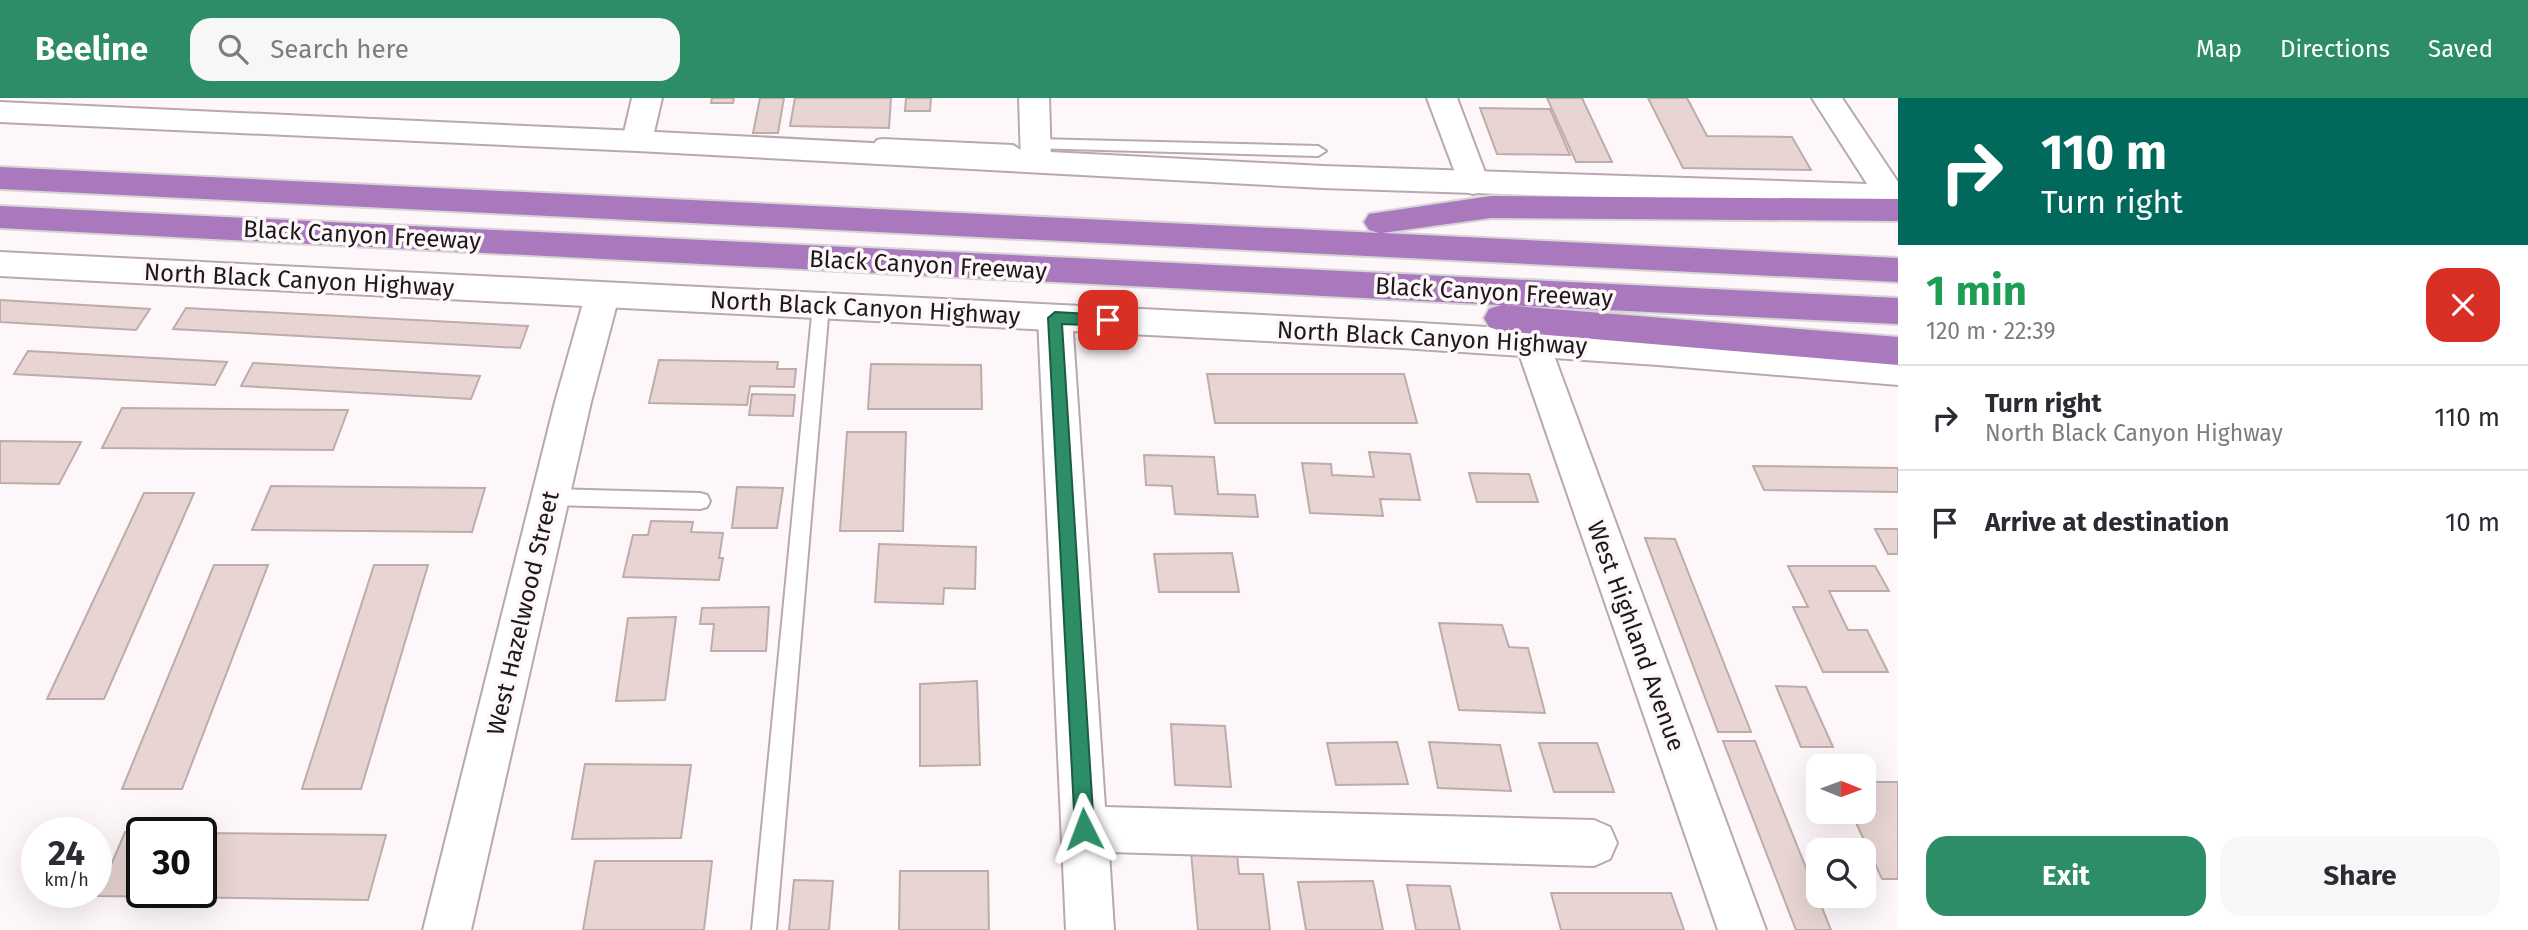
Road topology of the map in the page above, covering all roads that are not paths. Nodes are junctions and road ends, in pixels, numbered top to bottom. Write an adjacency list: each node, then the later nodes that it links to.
1 (647, 98): 6 (main road)
2 (1034, 98): 8 (main road)
3 (1442, 98): 11 (main road)
4 (1827, 98): 13 (main road)
5 (0, 112): 6 (main road)
6 (638, 137): 8 (main road)
7 (1318, 151): 8 (lane)
8 (1036, 152): 11 (main road)
9 (0, 155): 15 (highway)
10 (0, 178): 18 (highway)
11 (1473, 183): 13 (main road)
12 (0, 195): 20 (highway)
13 (1896, 201): 15 (highway)
14 (0, 217): 19 (highway, Black Canyon Freeway)
15 (1380, 222): 16 (highway)
16 (1898, 245)
17 (0, 264): 21 (main road, North Black Canyon Highway)
18 (1898, 270)
19 (1254, 281): 23 (highway, Black Canyon Freeway); 26 (highway)
20 (1898, 288)
21 (601, 296): 22 (main road, North Black Canyon Highway); 28 (main road, West Hazelwood Street)
22 (821, 305): 24 (main road, North Black Canyon Highway); 33 (lane)
23 (1898, 311)
24 (1055, 318): 25 (main road, North Black Canyon Highway); 30 (main road)
25 (1532, 342): 27 (main road, North Black Canyon Highway); 35 (main road, West Highland Avenue)
26 (1898, 351)
27 (1898, 371)
28 (551, 497): 29 (lane); 32 (main road, West Hazelwood Street)
29 (700, 500)
30 (1084, 829): 31 (main road); 34 (main road)
31 (1594, 844)
32 (447, 930)
33 (764, 930)
34 (1090, 930)
35 (1742, 930)

